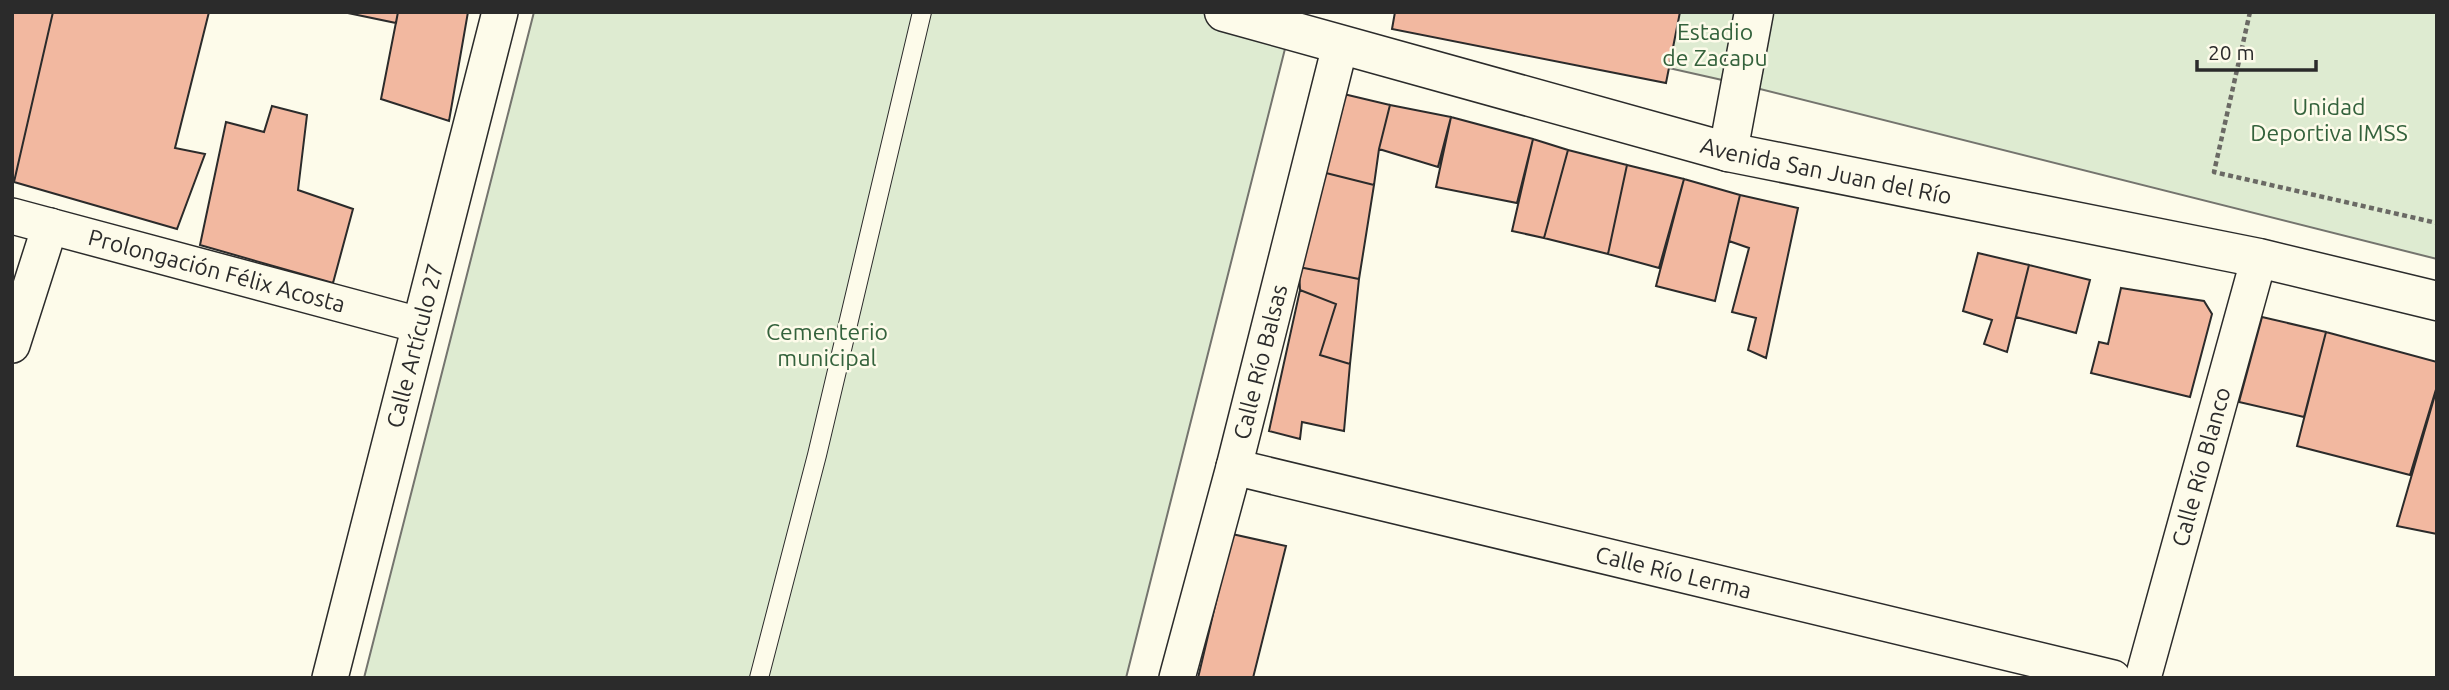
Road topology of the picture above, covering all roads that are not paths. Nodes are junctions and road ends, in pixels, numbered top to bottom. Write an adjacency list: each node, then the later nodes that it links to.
1 (500, 12): 11 (street, Calle Artículo 27)
2 (922, 12): 15 (lane)
3 (1224, 12): 5 (street, Avenida San Juan del Río)
4 (1754, 12): 6 (street)
5 (1340, 46): 6 (street, Avenida San Juan del Río); 13 (street, Calle Río Balsas)
6 (1728, 152): 9 (street, Avenida San Juan del Río)
7 (12, 216): 8 (street, Prolongación Félix Acosta)
8 (50, 226): 11 (street, Prolongación Félix Acosta); 12 (street)
9 (2259, 258): 10 (street, Avenida San Juan del Río); 18 (street, Calle Río Blanco)
10 (2437, 301)
11 (419, 325): 14 (street, Calle Artículo 27)
12 (12, 345)
13 (1234, 467): 16 (street, Calle Río Balsas); 17 (street, Calle Río Lerma)
14 (330, 678)
15 (760, 678)
16 (1177, 678)
17 (2113, 678)
18 (2143, 678)

